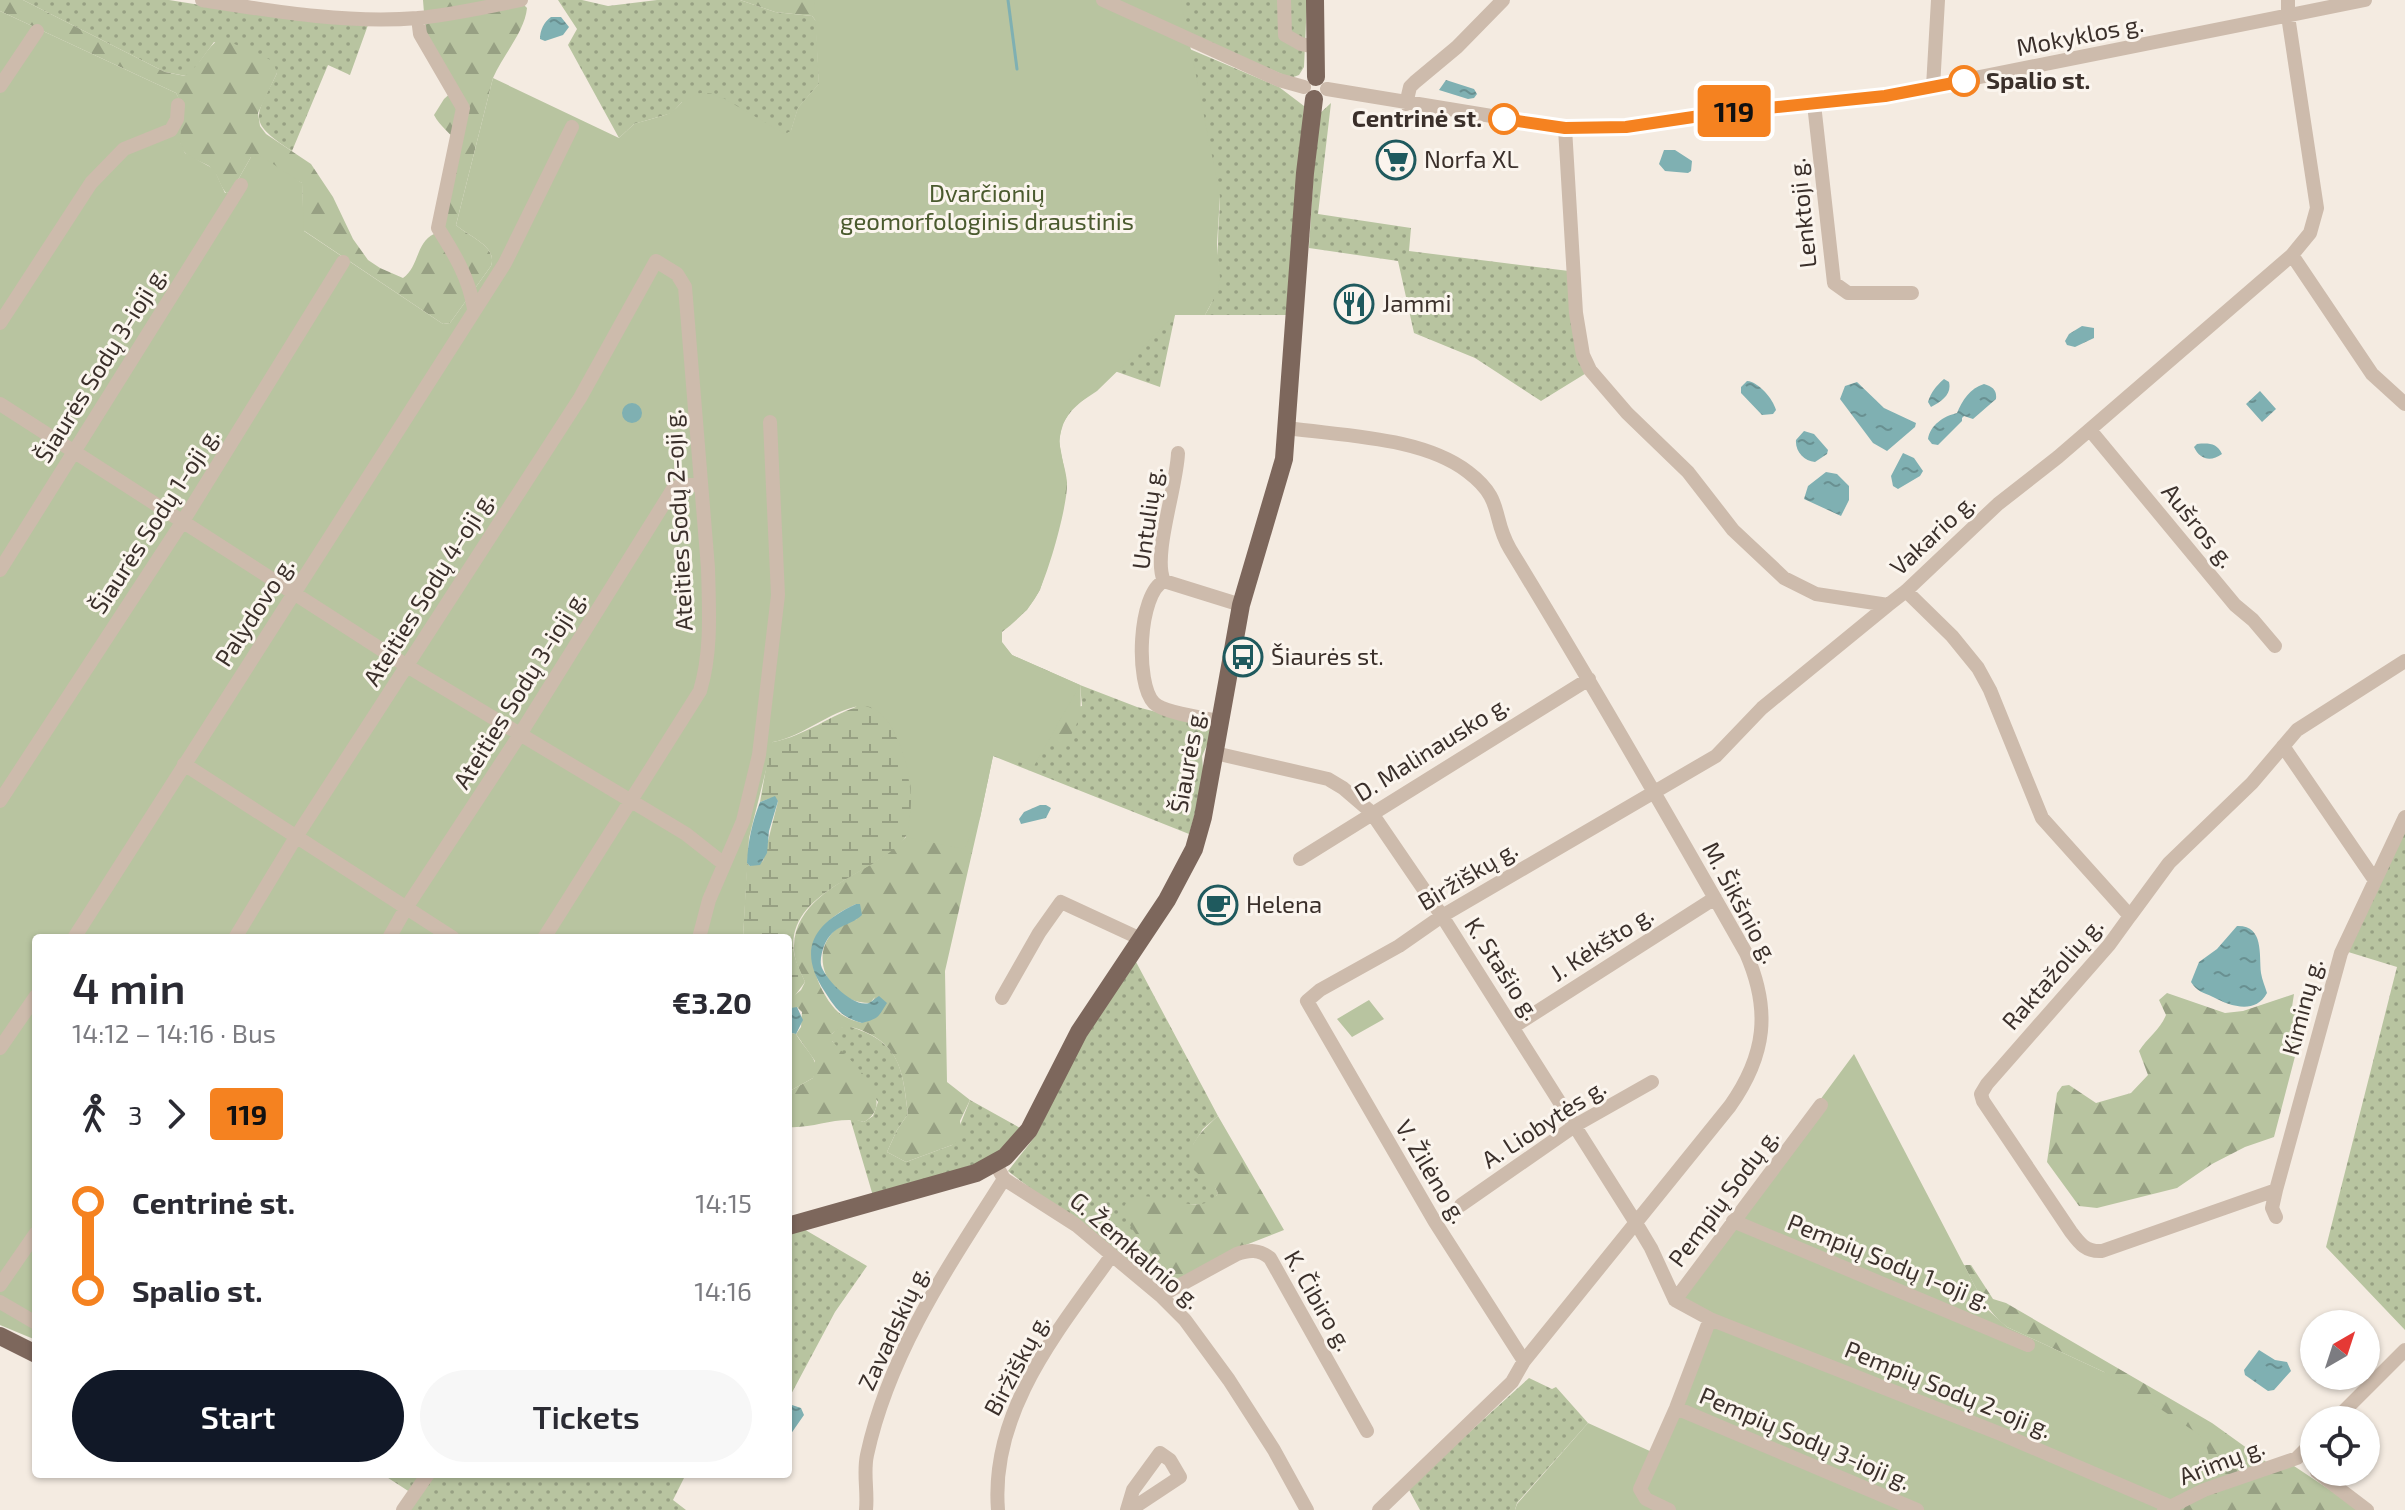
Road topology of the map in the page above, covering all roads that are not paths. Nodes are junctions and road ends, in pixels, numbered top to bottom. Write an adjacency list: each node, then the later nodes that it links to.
1 (202, 0): 11 (street)
2 (521, 0): 11 (street)
3 (1103, 0): 16 (street, Mokyklos g.)
4 (1284, 0): 13 (street)
5 (1315, 0): 13 (main road, Šiaurės g.)
6 (1503, 0): 17 (street)
7 (1938, 0): 15 (street)
8 (2288, 0): 10 (street, Vakario g.)
9 (2365, 0): 10 (street, Mokyklos g.)
10 (2288, 16): 15 (street, Mokyklos g.); 23 (street, Vakario g.)
11 (418, 18): 27 (street)
12 (37, 31): 14 (street)
13 (1315, 47): 16 (main road, Šiaurės g.)
14 (0, 86)
15 (1933, 87): 18 (street, Mokyklos g.)
16 (1315, 88): 17 (street, Mokyklos g.); 32 (main road, Šiaurės g.)
17 (1406, 104): 21 (street, Mokyklos g.)
18 (1814, 104): 21 (street, Mokyklos g.); 26 (street, Lenktoji g.)
19 (178, 105): 28 (street)
20 (572, 127): 27 (street, Palydovo g.)
21 (1565, 128): 43 (street, Vakario g.)
22 (241, 185): 34 (street, Šiaurės Sodų 3-ioji g.)
23 (2292, 255): 30 (street); 33 (street, Vakario g.)
24 (656, 261): 36 (street, Ateities Sodų 2-oji g.); 46 (street, Ateities Sodų 4-oji g.)
25 (343, 262): 37 (street, Šiaurės Sodų 1-oji g.)
26 (1912, 293)
27 (474, 309): 41 (street, Palydovo g.)
28 (0, 323)
29 (0, 404): 34 (street)
30 (2405, 404)
31 (770, 422): 60 (street)
32 (1288, 428): 42 (main road, Šiaurės g.); 47 (street, M. Šikšnio g.)
33 (2090, 430): 40 (street, Vakario g.); 44 (street, Aušros g.)
34 (73, 451): 37 (street); 38 (street, Šiaurės Sodų 3-ioji g.)
35 (1178, 453): 39 (street, Untulių g.)
36 (700, 485): 49 (street, Ateities Sodų 3-ioji g.); 55 (street, Ateities Sodų 2-oji g.)
37 (183, 521): 41 (street); 54 (street, Šiaurės Sodų 1-oji g.)
38 (0, 570)
39 (1164, 581): 42 (street); 48 (street, Untulių g.)
40 (1906, 591): 43 (street, Vakario g.); 65 (street, Raktažolių g.)
41 (294, 592): 46 (street); 52 (street, Palydovo g.)
42 (1241, 605): 48 (main road, Šiaurės g.)
43 (1888, 605): 53 (street, Biržiškų g.)
44 (2275, 646)
45 (2405, 661): 50 (street)
46 (407, 666): 49 (street); 58 (street, Ateities Sodų 4-oji g.)
47 (1589, 679): 53 (street, M. Šikšnio g.); 56 (street, D. Malinausko g.)
48 (1220, 721): 51 (main road, Šiaurės g.)
49 (519, 736): 55 (street); 63 (street, Ateities Sodų 3-ioji g.)
50 (2283, 746): 61 (street); 65 (street)
51 (1215, 753): 56 (street, K. Stašio g.); 72 (main road, Šiaurės g.)
52 (184, 764): 58 (street); 66 (street, Palydovo g.)
53 (1653, 791): 62 (street, M. Šikšnio g.); 64 (street, Biržiškų g.)
54 (0, 801)
55 (630, 802): 60 (street); 70 (street, Ateities Sodų 2-oji g.)
56 (1371, 812): 59 (street, D. Malinausko g.); 64 (street, K. Stašio g.)
57 (2405, 817): 61 (street, Kiminų g.)
58 (296, 837): 63 (street); 67 (street, Ateities Sodų 4-oji g.)
59 (1300, 859)
60 (724, 864): 71 (street)
61 (2374, 879): 82 (street, Kiminų g.)
62 (1715, 898): 76 (street, J. Kėkšto g.); 86 (street, M. Šikšnio g.)
63 (406, 908): 68 (street, Ateities Sodų 3-ioji g.); 69 (street)
64 (1442, 916): 74 (street, Biržiškų g.); 76 (street, K. Stašio g.)
65 (2130, 916): 82 (street, Raktažolių g.)
66 (77, 934)
67 (237, 934)
68 (391, 934)
69 (447, 934)
70 (547, 934)
71 (700, 934)
72 (1141, 939): 73 (street); 81 (main road, Šiaurės g.)
73 (1002, 998)
74 (1307, 1001): 100 (street, V. Žilėno g.)
75 (32, 1002): 77 (street)
76 (1513, 1027): 80 (street, K. Stašio g.)
77 (0, 1048)
78 (1652, 1082): 80 (street, A. Liobytės g.)
79 (1821, 1105): 85 (street, Pempių Sodų g.)
80 (1576, 1125): 83 (street, A. Liobytės g.); 86 (street, K. Stašio g.)
81 (1000, 1171): 87 (main road, Šiaurės g.); 89 (street, G. Žemkalnio g.); 112 (street, Zavadskių g.)
82 (2276, 1190): 84 (street, Kiminų g.)
83 (1461, 1205)
84 (2276, 1217)
85 (1733, 1221): 92 (street, Pempių Sodų g.); 97 (street, Pempių Sodų 1-oji g.)
86 (1636, 1223): 92 (street, K. Stašio g.); 100 (street, M. Šikšnio g.)
87 (792, 1225)
88 (32, 1239): 90 (street)
89 (1112, 1255): 91 (street, G. Žemkalnio g.); 113 (street, Biržiškų g.)
90 (0, 1285)
91 (1162, 1297): 103 (street, K. Čibiro g.); 114 (street, G. Žemkalnio g.)
92 (1675, 1300): 94 (street, Pempių Sodų g.)
93 (0, 1302): 95 (street)
94 (1710, 1319): 102 (street); 110 (street, Pempių Sodų 2-oji g.)
95 (32, 1321)
96 (0, 1336): 99 (main road)
97 (2028, 1345)
98 (2405, 1350): 101 (street)
99 (32, 1352)
100 (1524, 1361): 109 (street, M. Šikšnio g.)
101 (2349, 1406)
102 (1676, 1408): 115 (street); 116 (street, Pempių Sodų 3-ioji g.)
103 (1367, 1431)
104 (2300, 1455): 105 (street, Arimų g.)
105 (2297, 1458): 106 (street, Arimų g.); 110 (street, Arimų g.)
106 (2300, 1460)
107 (425, 1478): 111 (street)
108 (2335, 1486): 117 (street, Arimų g.)
109 (1386, 1508)
110 (2166, 1508)
111 (403, 1510)
112 (866, 1510)
113 (998, 1510)
114 (1307, 1510)
115 (1669, 1510)
116 (1917, 1510)
117 (2367, 1510)

